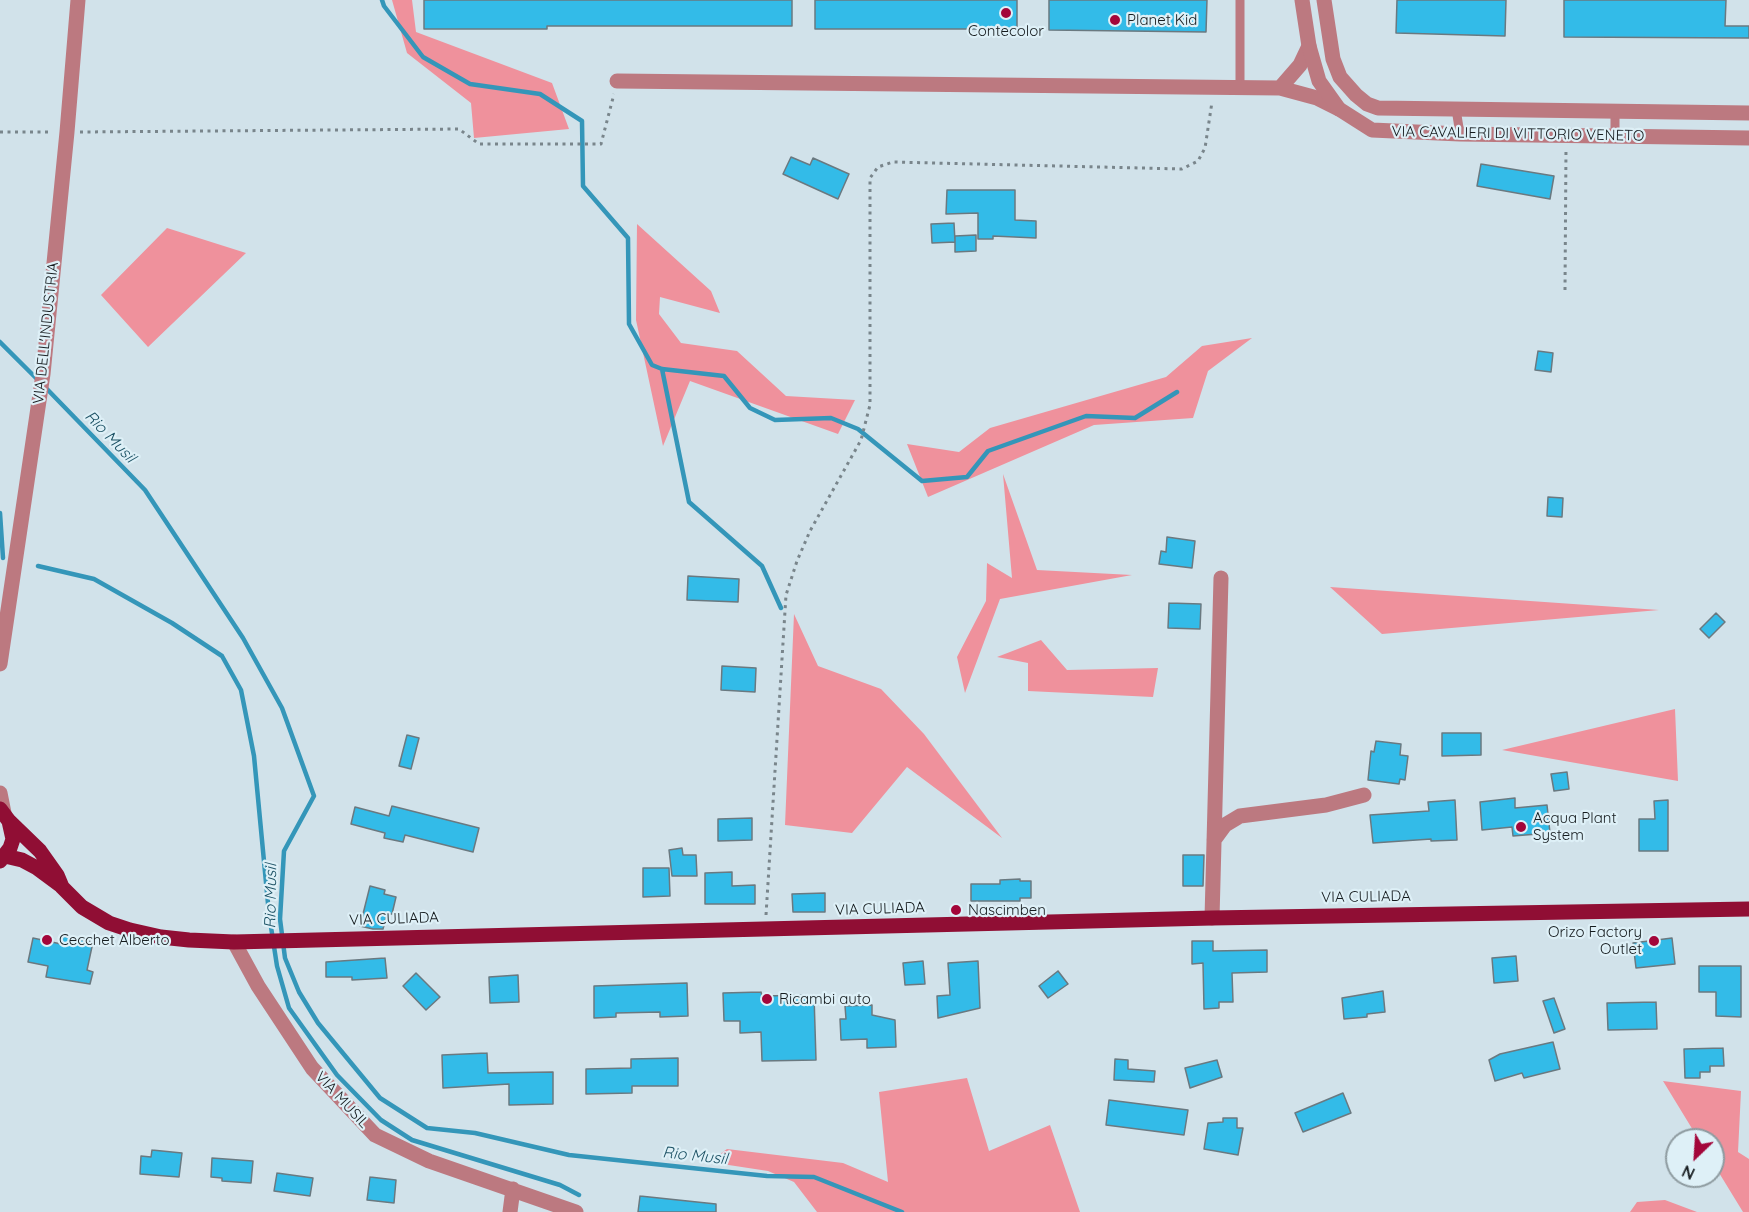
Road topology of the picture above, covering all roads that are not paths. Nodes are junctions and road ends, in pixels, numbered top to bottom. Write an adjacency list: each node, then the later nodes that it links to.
1 (78, 0): 17 (street, VIA DELL'INDUSTRIA)
2 (1240, 0): 7 (lane)
3 (1302, 0): 5 (street, VIA CAVALIERI DI VITTORIO VENETO)
4 (1324, 0): 10 (street, VIA CAVALIERI DI VITTORIO VENETO)
5 (1309, 46): 8 (street); 9 (street, VIA CAVALIERI DI VITTORIO VENETO)
6 (617, 81): 7 (street)
7 (1240, 88): 8 (street)
8 (1280, 88): 9 (street)
9 (1339, 109): 13 (street, VIA CAVALIERI DI VITTORIO VENETO)
10 (1456, 109): 11 (street, VIA CAVALIERI DI VITTORIO VENETO); 13 (lane)
11 (1614, 111): 12 (street, VIA CAVALIERI DI VITTORIO VENETO); 14 (lane)
12 (1749, 113)
13 (1460, 134): 14 (street, VIA CAVALIERI DI VITTORIO VENETO)
14 (1615, 136): 15 (street, VIA CAVALIERI DI VITTORIO VENETO)
15 (1749, 138)
16 (1221, 578): 22 (street)
17 (4, 602): 18 (street, VIA DELL'INDUSTRIA)
18 (0, 664)
19 (0, 793): 21 (street)
20 (1364, 795): 22 (street)
21 (5, 814): 23 (main road); 24 (main road, VIA CULIADA)
22 (1214, 840): 26 (street)
23 (2, 859): 24 (main road, VIA CULIADA)
24 (63, 887): 27 (main road, VIA CULIADA)
25 (1749, 909): 26 (main road, VIA CULIADA)
26 (1212, 918): 27 (main road, VIA CULIADA)
27 (234, 942): 28 (street, VIA MUSIL)
28 (513, 1189): 29 (street); 30 (street, VIA MUSIL)
29 (510, 1212)
30 (576, 1212)

